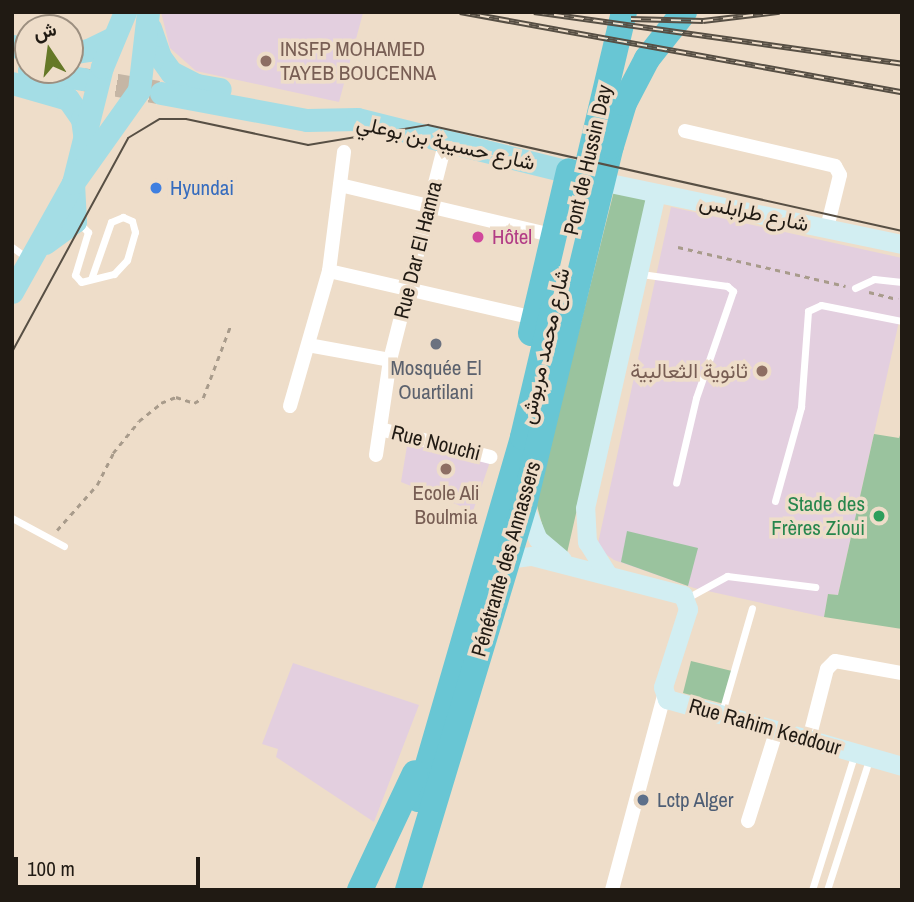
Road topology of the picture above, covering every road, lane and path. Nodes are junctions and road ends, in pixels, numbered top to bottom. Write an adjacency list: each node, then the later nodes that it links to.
1 (618, 12): 8 (highway)
2 (624, 12): 8 (highway)
3 (684, 12): 23 (highway, Pont de Hussin Day)
4 (125, 13): 6 (main road)
5 (148, 17): 11 (main road); 18 (main road)
6 (113, 38): 7 (main road); 14 (main road)
7 (84, 51)
8 (609, 70): 25 (highway, Pont de Hussin Day)
9 (12, 83): 14 (main road)
10 (161, 93): 11 (main road, شارع حسيبة بن بوعلي)
11 (357, 119): 13 (main road, شارع حسيبة بن بوعلي)
12 (685, 131): 24 (street)
13 (446, 140): 16 (main road, شارع حسيبة بن بوعلي); 21 (street, Rue Dar El Hamra)
14 (85, 144): 18 (main road)
15 (344, 152): 19 (street)
16 (569, 171): 17 (main road, شارع حسيبة بن بوعلي); 25 (highway)
17 (605, 182): 20 (main road, شارع طرابلس)
18 (73, 183): 22 (main road); 28 (main road)
19 (340, 185): 21 (street); 29 (street)
20 (656, 193): 24 (main road, شارع طرابلس); 30 (main road)
21 (427, 206): 25 (street); 34 (street, Rue Dar El Hamra)
22 (75, 221): 28 (main road); 31 (lane)
23 (590, 225): 48 (highway, Pénétrante des Annassers)
24 (827, 228): 26 (main road, شارع طرابلس)
25 (561, 243): 37 (highway); 53 (highway, شارع محمد مربوش)
26 (902, 244)
27 (678, 247): 33 (path)
28 (25, 255): 35 (main road)
29 (329, 271): 34 (street); 40 (street)
30 (637, 273): 46 (lane); 50 (main road)
31 (91, 279): 31 (lane)
32 (902, 282): 33 (lane)
33 (855, 288): 36 (path)
34 (408, 290): 37 (street); 41 (street, Rue Dar El Hamra)
35 (12, 292)
36 (898, 299)
37 (534, 318): 53 (highway)
38 (902, 321): 47 (lane)
39 (230, 327): 51 (path)
40 (308, 345): 41 (street); 42 (street)
41 (390, 360): 43 (street, Rue Dar El Hamra)
42 (290, 406)
43 (380, 429): 44 (street, Rue Dar El Hamra); 45 (street, Rue Nouchi)
44 (376, 455)
45 (491, 457)
46 (676, 483)
47 (775, 501)
48 (524, 505): 53 (highway, Pénétrante des Annassers); 54 (main road)
49 (12, 518): 51 (lane)
50 (584, 522): 54 (main road); 55 (main road)
51 (50, 538): 52 (lane)
52 (64, 545)
53 (499, 552): 54 (main road); 62 (highway, شارع محمد مربوش); 72 (highway, Pénétrante des Annassers)
54 (579, 568): 55 (main road)
55 (608, 575): 57 (main road)
56 (816, 587): 57 (lane)
57 (686, 598): 60 (main road, Rue Rahim Keddour)
58 (752, 608): 61 (lane)
59 (902, 673): 64 (street)
60 (664, 695): 61 (main road, Rue Rahim Keddour); 73 (street)
61 (722, 714): 63 (main road, Rue Rahim Keddour)
62 (437, 724): 70 (highway); 71 (highway)
63 (777, 729): 64 (main road, Rue Rahim Keddour); 69 (street)
64 (808, 738): 65 (main road, Rue Rahim Keddour)
65 (863, 754): 66 (main road, Rue Rahim Keddour); 67 (lane); 68 (lane)
66 (902, 765)
67 (837, 810): 68 (lane); 74 (lane)
68 (852, 814): 75 (lane)
69 (748, 821)
70 (360, 890)
71 (389, 890)
72 (408, 890)
73 (612, 890)
74 (812, 890)
75 (827, 890)

